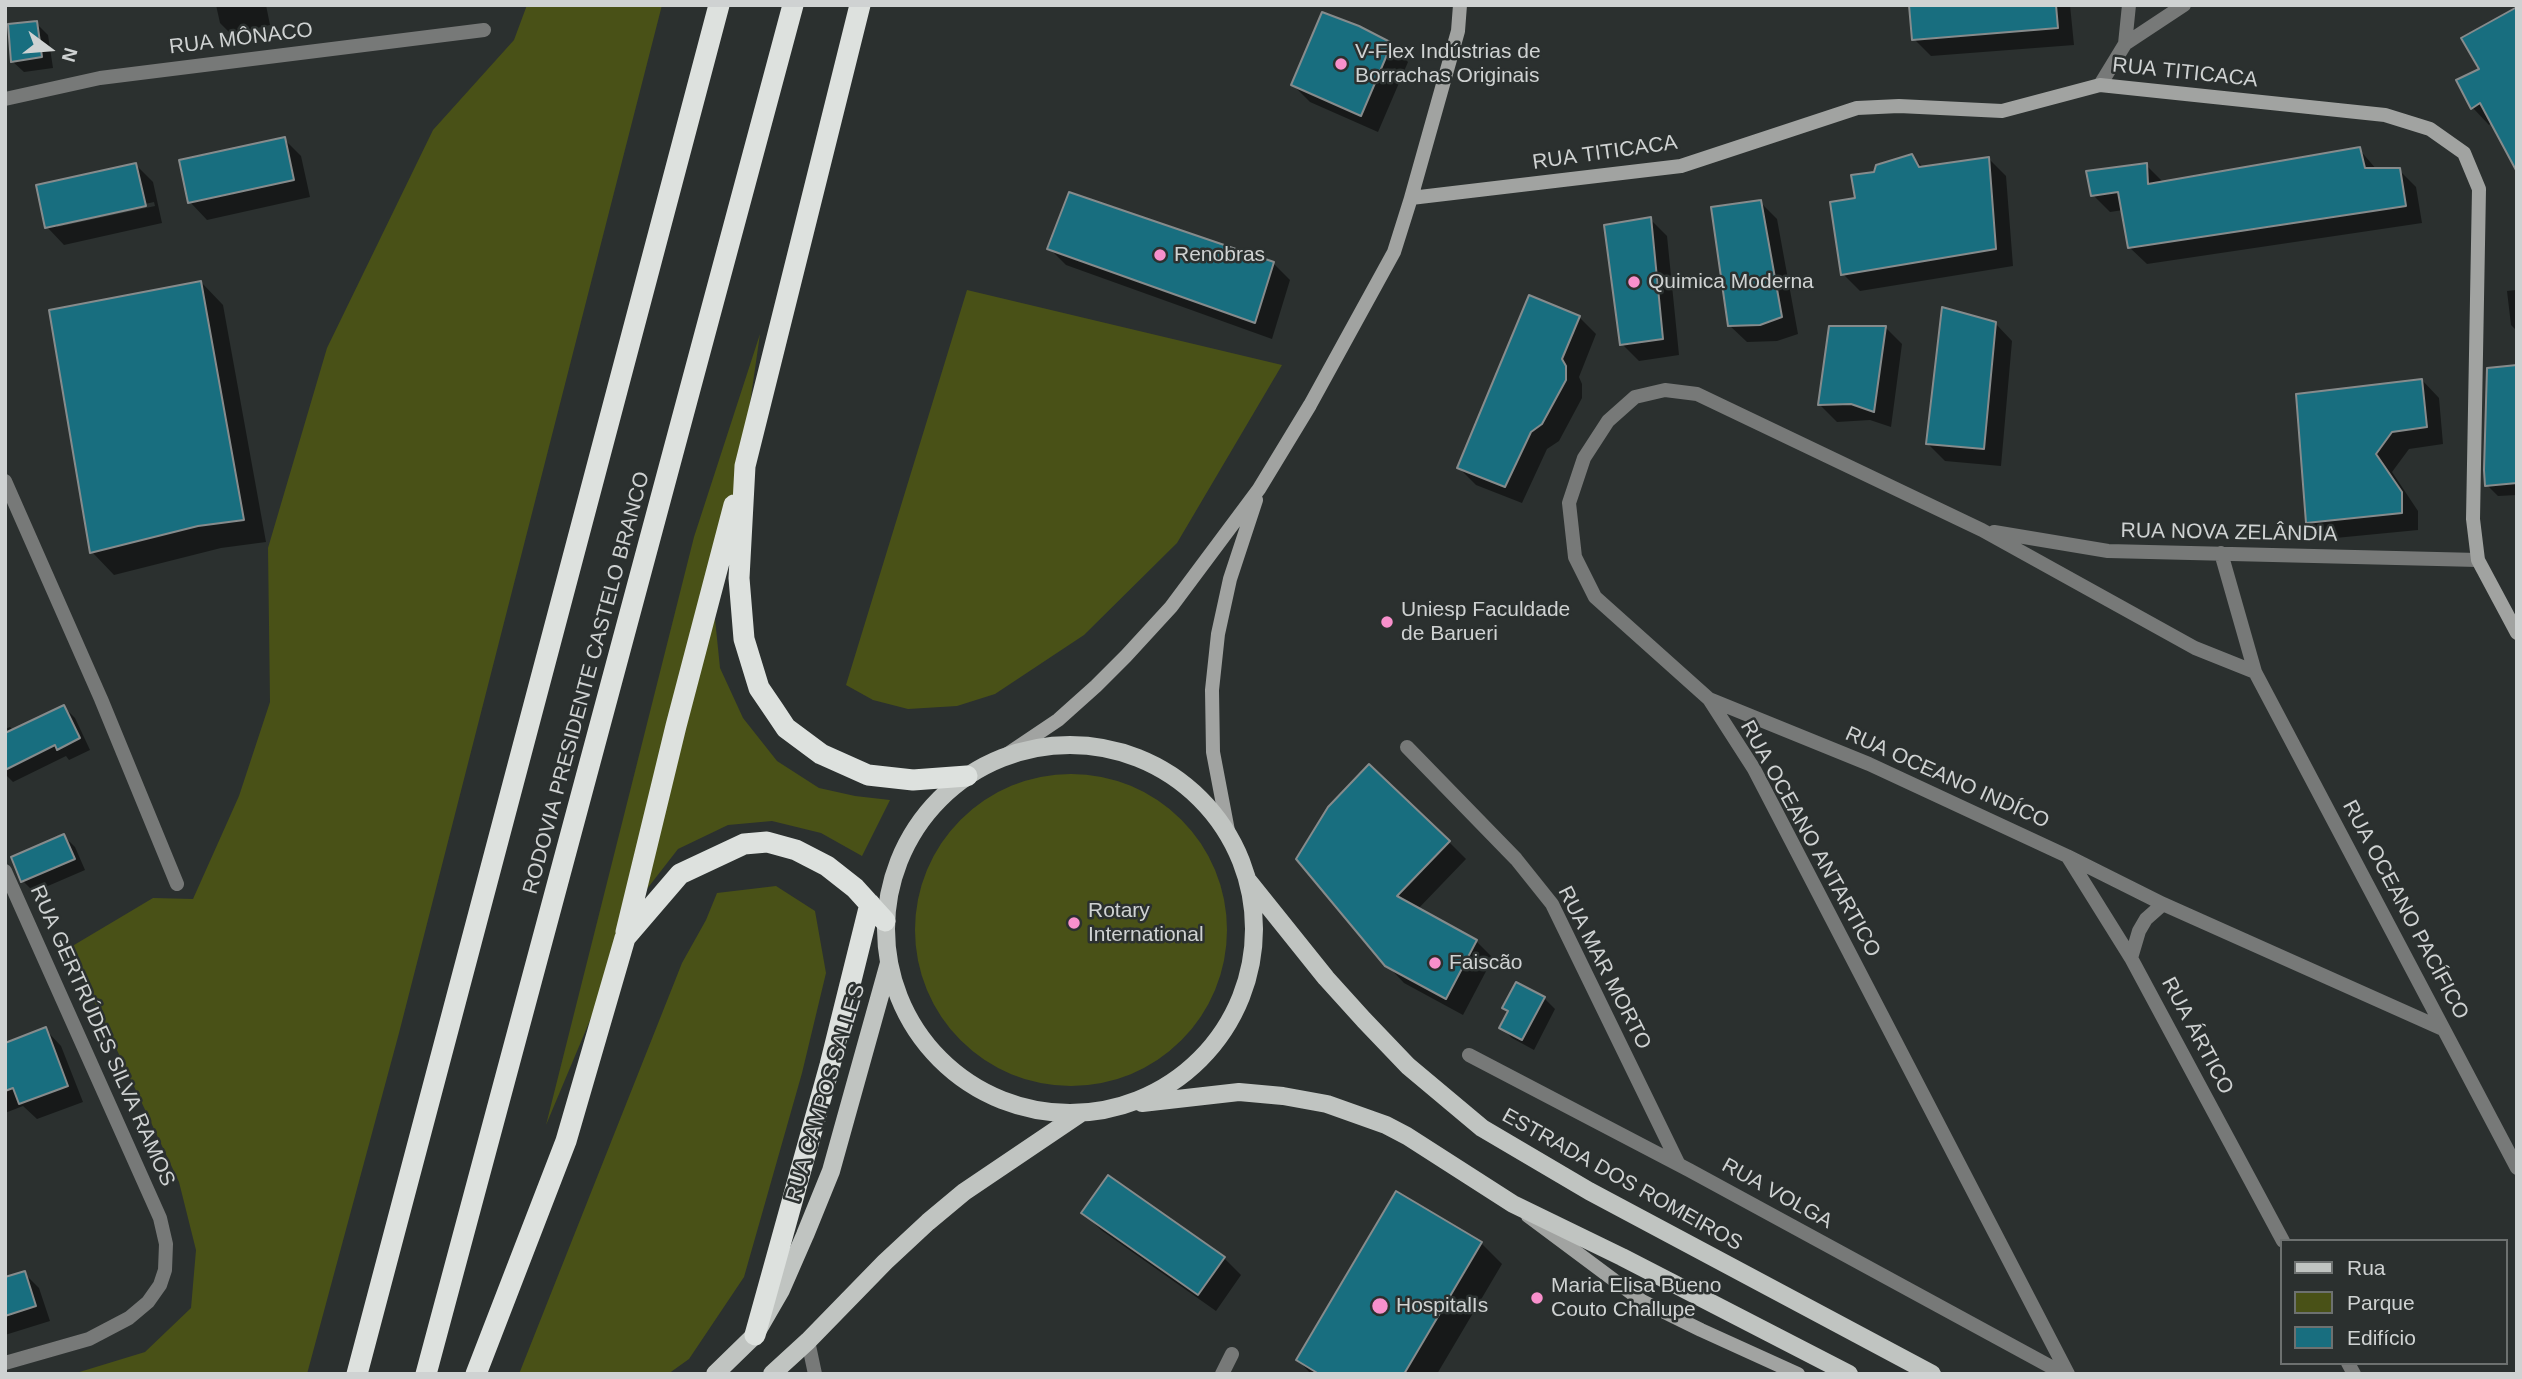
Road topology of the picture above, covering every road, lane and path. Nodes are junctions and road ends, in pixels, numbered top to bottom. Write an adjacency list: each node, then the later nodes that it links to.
1 (719, 5): 47 (highway, RODOVIA PRESIDENTE CASTELO BRANCO)
2 (793, 5): 48 (highway, RODOVIA PRESIDENTE CASTELO BRANCO)
3 (860, 5): 12 (highway)
4 (1460, 5): 11 (street)
5 (2129, 5): 8 (street)
6 (2183, 5): 8 (street)
7 (484, 30): 10 (street, RUA MÔNACO)
8 (2125, 44): 9 (street)
9 (2100, 85): 11 (street, RUA TITICACA); 17 (street, RUA TITICACA)
10 (5, 99)
11 (1411, 198): 14 (street)
12 (745, 466): 23 (highway); 32 (highway)
13 (5, 481): 28 (street)
14 (1259, 489): 22 (street); 24 (street)
15 (1982, 530): 16 (street, RUA NOVA ZELÂNDIA); 19 (street); 20 (street, RUA OCEANO ANTARTICO)
16 (2221, 553): 17 (street, RUA NOVA ZELÂNDIA); 19 (street, RUA OCEANO PACÍFICO)
17 (2478, 560): 18 (street)
18 (2517, 633)
19 (2255, 671): 35 (street, RUA OCEANO PACÍFICO)
20 (1709, 699): 25 (street, RUA OCEANO INDÍCO); 57 (street, RUA OCEANO ANTARTICO)
21 (1407, 747): 39 (street, RUA MAR MORTO)
22 (1003, 757): 23 (main road); 24 (main road)
23 (967, 776): 31 (main road)
24 (1229, 836): 27 (main road)
25 (2067, 856): 30 (street, RUA OCEANO INDÍCO); 33 (street, RUA ÁRTICO)
26 (5, 871): 46 (street, RUA GERTRÚDES SILVA RAMOS)
27 (1247, 879): 37 (main road); 56 (main road, ESTRADA DOS ROMEIROS)
28 (177, 884)
29 (870, 904): 31 (highway); 32 (highway); 43 (highway)
30 (2164, 904): 33 (street); 35 (street, RUA OCEANO INDÍCO)
31 (885, 921): 34 (main road)
32 (625, 937): 49 (highway)
33 (2131, 958): 42 (street, RUA ÁRTICO)
34 (889, 962): 38 (main road); 43 (main road, RUA CAMPOS SALLES)
35 (2443, 1029): 40 (street, RUA OCEANO PACÍFICO)
36 (1469, 1055): 39 (street, RUA VOLGA)
37 (1124, 1105): 38 (main road); 41 (main road)
38 (1081, 1113): 44 (main road)
39 (1678, 1165): 57 (street, RUA VOLGA)
40 (2517, 1168)
41 (1513, 1204): 54 (street); 55 (main road)
42 (2282, 1239)
43 (755, 1335): 50 (main road, RUA CAMPOS SALLES)
44 (808, 1341): 51 (main road); 52 (street)
45 (1232, 1354): 53 (street)
46 (5, 1363)
47 (357, 1374)
48 (426, 1374)
49 (475, 1374)
50 (715, 1374)
51 (772, 1374)
52 (816, 1374)
53 (1222, 1374)
54 (1798, 1374)
55 (1849, 1374)
56 (1932, 1374)
57 (2066, 1374)

